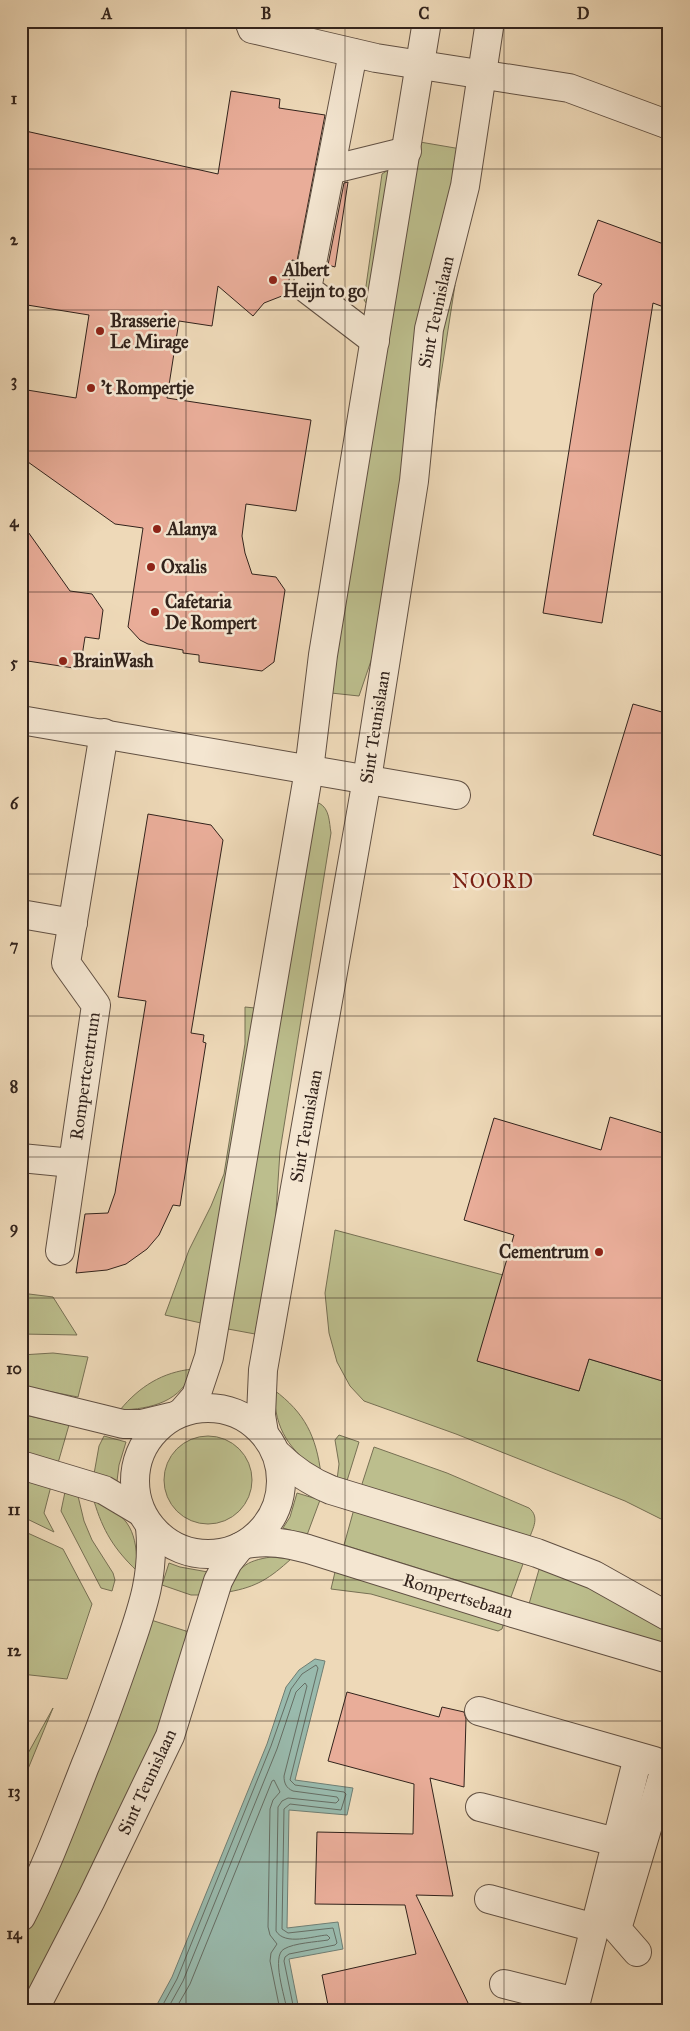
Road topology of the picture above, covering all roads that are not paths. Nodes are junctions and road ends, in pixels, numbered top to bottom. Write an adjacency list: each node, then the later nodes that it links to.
1 (427, 21): 5 (street)
2 (490, 21): 6 (street, Sint Teunislaan)
3 (250, 25): 4 (street)
4 (353, 53): 5 (street); 9 (street)
5 (421, 65): 6 (street); 8 (street)
6 (482, 75): 7 (street); 14 (street, Sint Teunislaan)
7 (669, 125)
8 (407, 151): 9 (street); 10 (street)
9 (330, 170): 10 (street)
10 (376, 341): 13 (street)
11 (21, 720): 12 (street)
12 (104, 732): 13 (street); 17 (street, Rompertcentrum)
13 (309, 770): 14 (street); 22 (street)
14 (367, 779): 15 (street); 23 (street, Sint Teunislaan)
15 (456, 795)
16 (21, 914): 17 (street)
17 (73, 923): 19 (street, Rompertcentrum)
18 (29, 1159): 19 (street)
19 (72, 1164): 20 (street, Rompertcentrum)
20 (60, 1251)
21 (21, 1399): 22 (street)
22 (177, 1414): 23 (street); 25 (street)
23 (270, 1443): 26 (street); 27 (street)
24 (21, 1465): 25 (street)
25 (145, 1519): 26 (street); 35 (street)
26 (243, 1546): 28 (street, Rompertsebaan); 39 (street, Sint Teunislaan)
27 (669, 1617)
28 (669, 1659)
29 (479, 1711): 30 (street)
30 (638, 1757): 31 (street); 33 (street)
31 (667, 1765): 37 (street)
32 (480, 1806): 33 (street)
33 (616, 1842): 36 (street)
34 (489, 1899): 36 (street)
35 (21, 1917)
36 (595, 1928): 38 (street)
37 (638, 1952)
38 (504, 1984)
39 (34, 2010)

